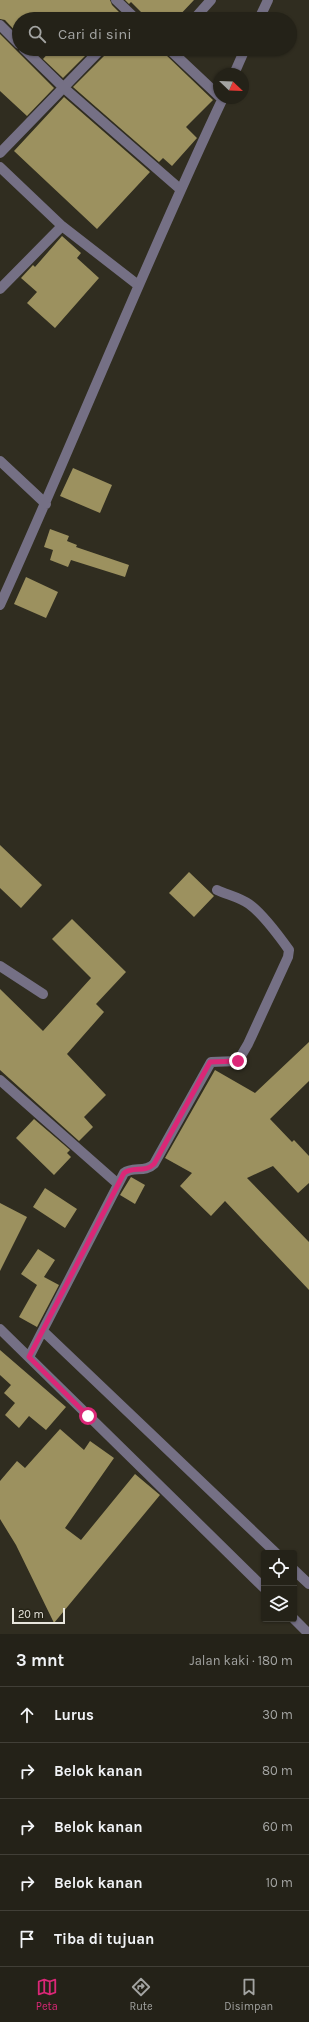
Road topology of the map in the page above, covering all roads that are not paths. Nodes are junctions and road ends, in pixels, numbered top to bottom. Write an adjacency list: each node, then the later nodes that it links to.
1 (116, 0): 4 (street)
2 (211, 0): 5 (street)
3 (268, 0): 6 (street)
4 (127, 12)
5 (200, 12)
6 (262, 12)
7 (0, 25): 8 (street)
8 (12, 37)
9 (31, 56): 14 (street)
10 (94, 56): 14 (street)
11 (176, 56): 15 (street)
12 (242, 56): 13 (street)
13 (237, 68)
14 (64, 88): 17 (street); 19 (street)
15 (213, 91)
16 (218, 104): 19 (street)
17 (0, 153)
18 (0, 167): 20 (street)
19 (180, 189): 21 (street)
20 (62, 226): 21 (street); 22 (street)
21 (138, 285): 24 (street)
22 (0, 289)
23 (0, 461): 24 (street)
24 (46, 504): 25 (street)
25 (0, 605)
26 (217, 890): 30 (street)
27 (0, 966): 28 (street)
28 (43, 994)
29 (0, 1080): 30 (street)
30 (118, 1184): 32 (street)
31 (0, 1329): 33 (street)
32 (43, 1331): 33 (street); 34 (street)
33 (29, 1357): 37 (street)
34 (273, 1550)
35 (297, 1573): 36 (street)
36 (309, 1584)
37 (262, 1586)
38 (297, 1622): 39 (street)
39 (309, 1634)

